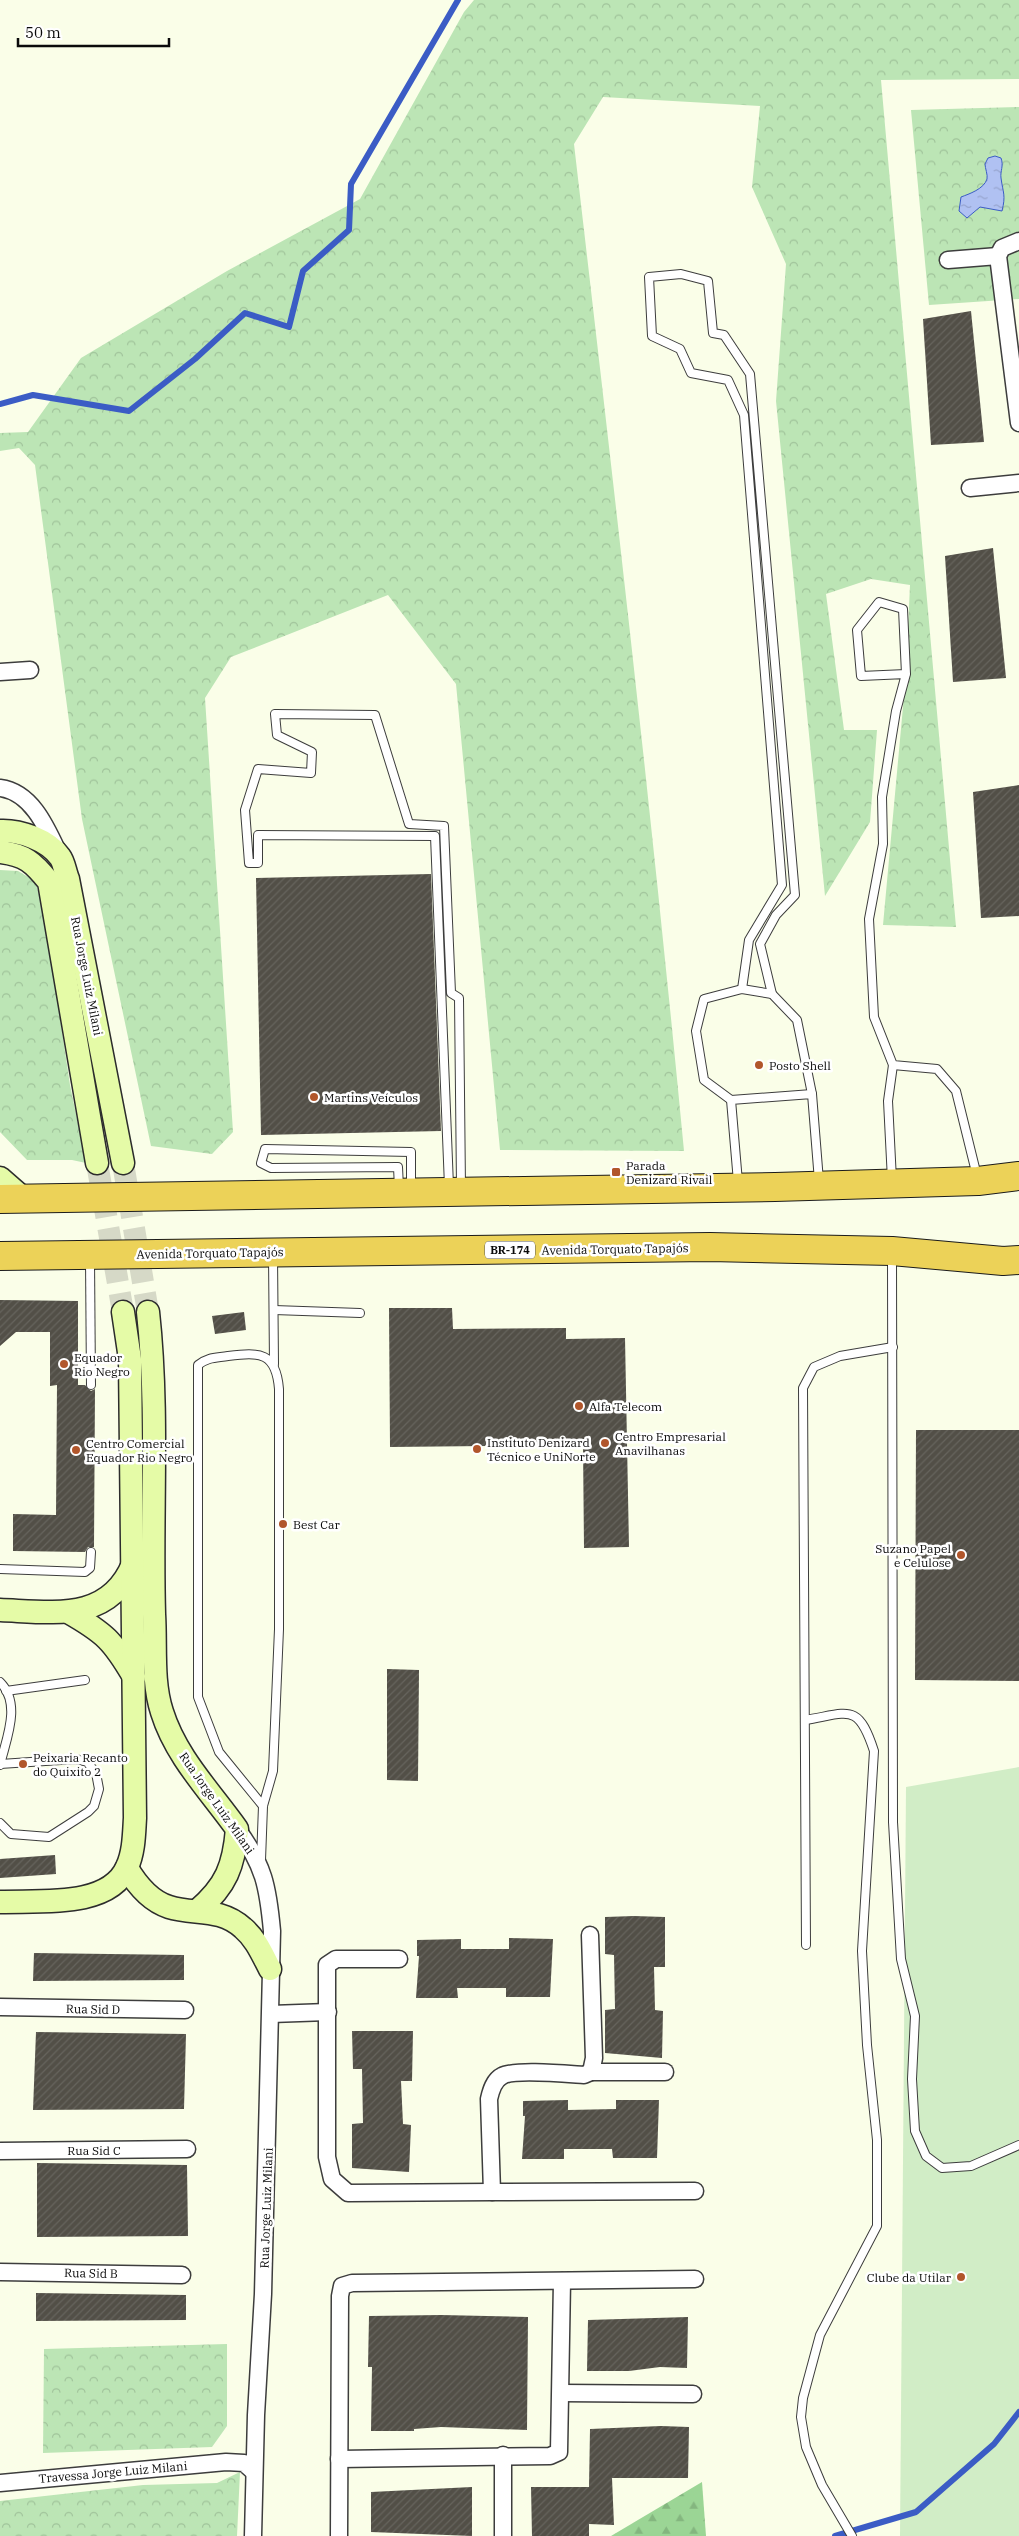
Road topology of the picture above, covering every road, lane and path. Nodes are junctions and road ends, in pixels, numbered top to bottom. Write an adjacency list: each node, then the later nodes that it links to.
1 (1019, 240): 2 (street)
2 (998, 256): 3 (street); 4 (street)
3 (948, 260)
4 (1019, 423)
5 (1019, 483): 6 (street)
6 (970, 488)
7 (30, 670): 8 (street)
8 (0, 672)
9 (906, 674): 9 (lane); 16 (lane)
10 (0, 788): 13 (street)
11 (0, 831): 13 (street)
12 (0, 852): 20 (street, Rua Jorge Luiz Milani)
13 (60, 856): 19 (street, Rua Jorge Luiz Milani)
14 (742, 989): 15 (lane); 15 (lane); 18 (lane)
15 (772, 994): 17 (lane)
16 (893, 1064): 23 (lane); 24 (lane)
17 (812, 1094): 18 (lane); 26 (lane)
18 (731, 1100): 27 (lane)
19 (123, 1162)
20 (97, 1163)
21 (1019, 1176): 23 (highway)
22 (0, 1178): 30 (street)
23 (978, 1181): 24 (highway); 25 (highway)
24 (892, 1183): 26 (highway)
25 (1019, 1184)
26 (819, 1186): 27 (highway)
27 (738, 1187): 28 (highway)
28 (455, 1192): 28 (lane); 29 (highway)
29 (405, 1193): 29 (lane); 30 (highway)
30 (12, 1199)
31 (1019, 1243): 34 (highway)
32 (892, 1251): 33 (highway, Avenida Torquato Tapajós / BR-174); 34 (highway, Avenida Torquato Tapajós / BR-174); 42 (lane)
33 (273, 1253): 35 (highway, Avenida Torquato Tapajós / BR-174); 38 (lane)
34 (950, 1254): 37 (highway, Avenida Torquato Tapajós / BR-174)
35 (90, 1255): 36 (highway, Avenida Torquato Tapajós / BR-174); 44 (lane)
36 (0, 1256)
37 (1019, 1260)
38 (274, 1310): 41 (lane); 43 (lane)
39 (123, 1312): 46 (street)
40 (148, 1312): 58 (street, Rua Jorge Luiz Milani)
41 (360, 1313)
42 (893, 1347): 54 (lane); 73 (lane)
43 (274, 1364): 56 (lane); 56 (lane)
44 (91, 1385)
45 (91, 1552): 47 (lane)
46 (133, 1564): 49 (street); 50 (street)
47 (0, 1569)
48 (0, 1610): 49 (street)
49 (68, 1612): 50 (street)
50 (134, 1677): 60 (street)
51 (85, 1680): 53 (lane)
52 (0, 1682): 53 (lane)
53 (6, 1691): 55 (lane)
54 (805, 1720): 64 (lane); 93 (lane)
55 (0, 1765): 57 (lane)
56 (262, 1806): 59 (lane)
57 (0, 1823)
58 (237, 1829): 59 (street, Rua Jorge Luiz Milani); 62 (street)
59 (260, 1867): 66 (street, Rua Jorge Luiz Milani)
60 (127, 1868): 61 (street); 62 (street)
61 (0, 1902)
62 (198, 1910): 66 (street)
63 (590, 1934): 71 (street)
64 (806, 1945)
65 (399, 1959): 69 (street)
66 (270, 1969): 70 (street, Rua Jorge Luiz Milani)
67 (0, 2007): 68 (street, Rua Sid D)
68 (185, 2010)
69 (328, 2012): 70 (street); 77 (street)
70 (270, 2014): 84 (street, Rua Jorge Luiz Milani)
71 (591, 2072): 72 (street); 77 (street)
72 (665, 2072)
73 (1019, 2145)
74 (187, 2149): 75 (street, Rua Sid C)
75 (0, 2150)
76 (695, 2191): 77 (street)
77 (492, 2192)
78 (0, 2272): 79 (street, Rua Sid B)
79 (182, 2275)
80 (695, 2279): 81 (street)
81 (562, 2281): 82 (street); 86 (street)
82 (561, 2394): 83 (street); 85 (street)
83 (693, 2394)
84 (256, 2415): 87 (street); 88 (street)
85 (504, 2455): 86 (street); 92 (street)
86 (339, 2459): 91 (street)
87 (226, 2462): 88 (street, Travessa Jorge Luiz Milani); 89 (street, Travessa Jorge Luiz Milani)
88 (254, 2472): 90 (street)
89 (0, 2483)
90 (253, 2536)
91 (339, 2536)
92 (503, 2536)
93 (852, 2536)

